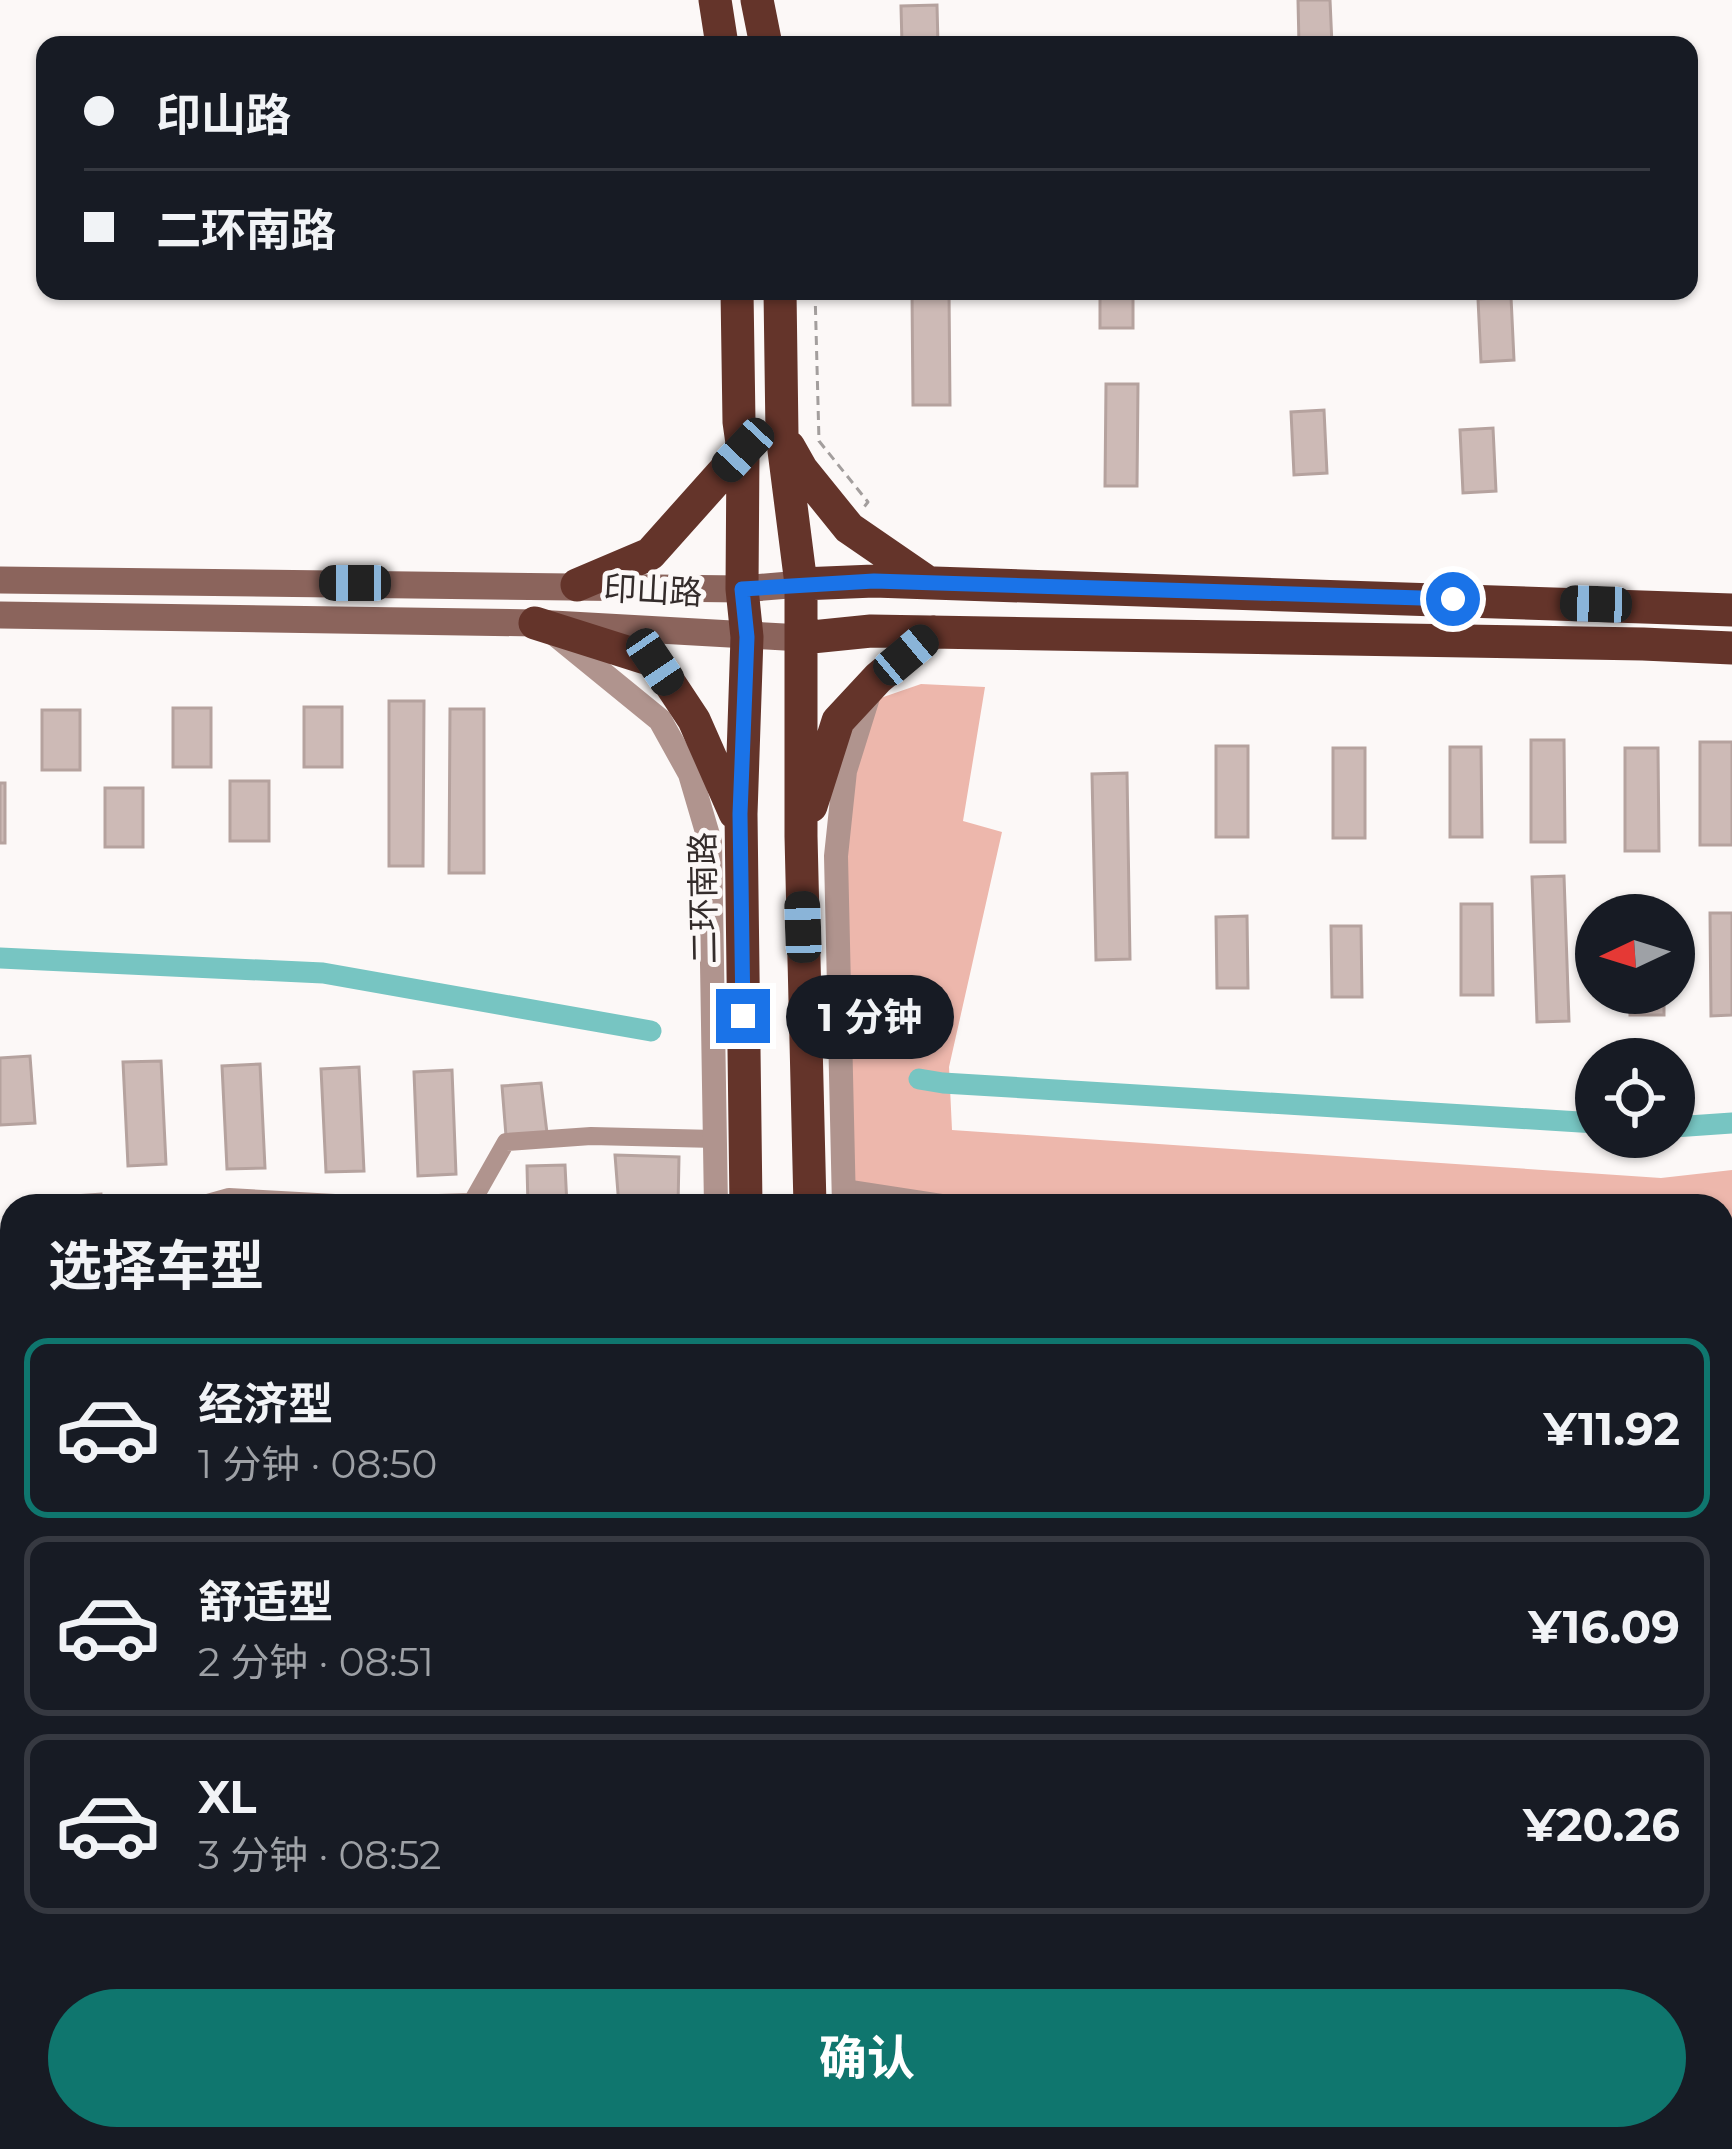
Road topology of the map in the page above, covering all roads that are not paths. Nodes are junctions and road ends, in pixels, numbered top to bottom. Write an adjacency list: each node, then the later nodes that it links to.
1 (715, 0): 3 (highway)
2 (757, 0): 4 (highway)
3 (721, 36)
4 (764, 36)
5 (737, 300): 8 (highway)
6 (780, 300): 7 (highway)
7 (782, 435): 10 (highway); 11 (highway)
8 (743, 450): 12 (highway); 13 (highway, 二环南路)
9 (0, 580): 12 (main road, 印山路)
10 (929, 583): 11 (highway, 印山路); 14 (highway, 印山路)
11 (801, 584): 13 (main road, 印山路); 19 (highway)
12 (578, 586): 13 (main road, 印山路)
13 (742, 589): 18 (highway, 二环南路)
14 (1732, 610)
15 (0, 615): 16 (main road, 印山路)
16 (540, 625): 18 (main road, 印山路); 22 (highway); 24 (street)
17 (933, 632): 19 (highway, 印山路); 20 (highway, 印山路); 21 (highway)
18 (747, 637): 19 (main road, 印山路); 22 (highway, 二环南路)
19 (802, 638): 23 (highway)
20 (1732, 648)
21 (872, 685): 23 (highway); 29 (street)
22 (741, 826): 27 (highway, 二环南路)
23 (801, 836): 28 (highway)
24 (715, 1139): 25 (street); 26 (street)
25 (477, 1194)
26 (716, 1194)
27 (746, 1194)
28 (810, 1194)
29 (844, 1194)

